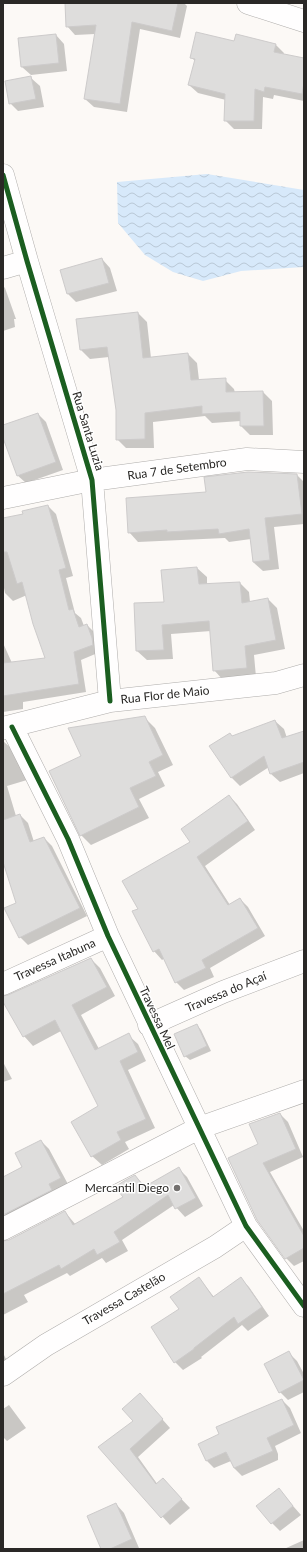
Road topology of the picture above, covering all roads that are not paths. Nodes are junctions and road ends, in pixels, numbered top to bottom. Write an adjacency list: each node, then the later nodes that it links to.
1 (248, 3): 2 (street)
2 (304, 21)
3 (3, 175): 4 (street, Rua Santa Luzia)
4 (27, 261): 5 (street); 7 (street, Rua Santa Luzia)
5 (3, 268)
6 (304, 462): 7 (street, Rua 7 de Setembro)
7 (92, 480): 8 (street, Rua 7 de Setembro); 10 (street, Rua Santa Luzia)
8 (3, 498)
9 (304, 674): 10 (street, Rua Flor de Maio)
10 (110, 701): 11 (street, Rua Flor de Maio)
11 (7, 727): 12 (street, Travessa Mel)
12 (108, 936): 14 (street, Travessa Itabuna); 15 (street, Travessa Mel)
13 (304, 961): 15 (street, Travessa do Açaí)
14 (3, 984)
15 (149, 1025): 17 (street, Travessa Mel)
16 (304, 1091): 17 (street)
17 (199, 1128): 18 (street, Travessa Mel); 19 (street)
18 (246, 1226): 20 (street, Travessa Mel); 21 (street, Travessa Castelão)
19 (3, 1229)
20 (304, 1306)
21 (3, 1375)

